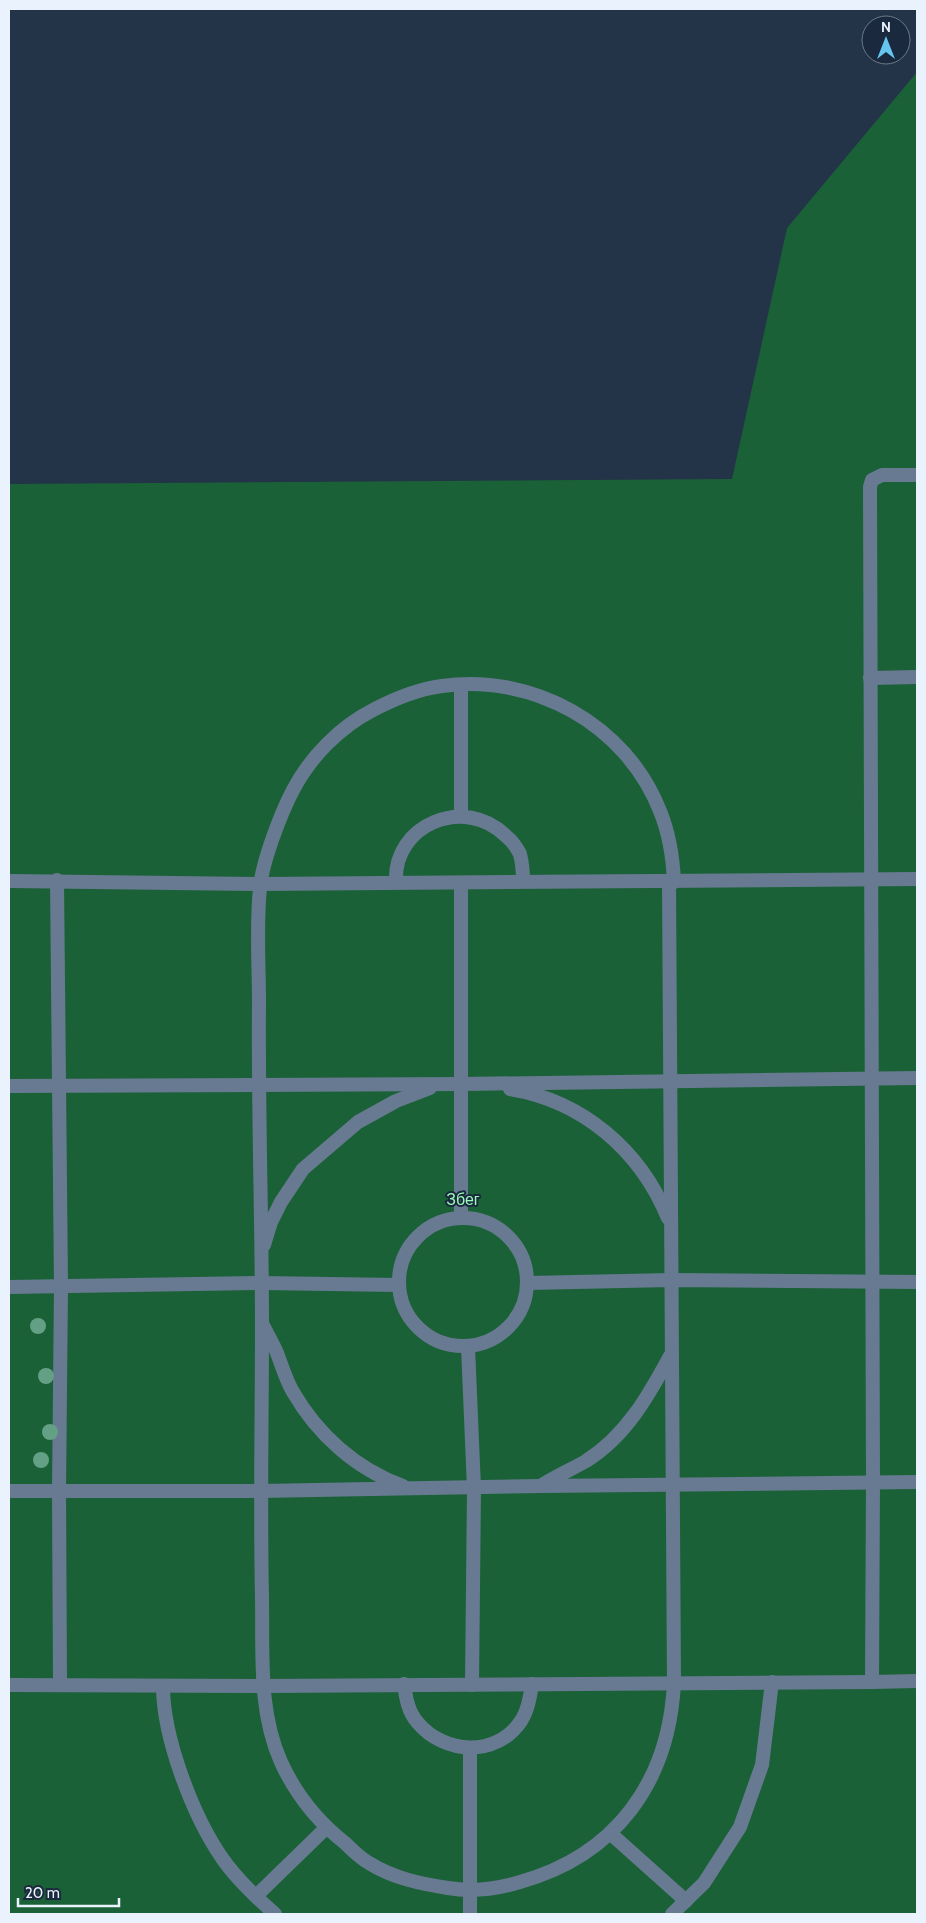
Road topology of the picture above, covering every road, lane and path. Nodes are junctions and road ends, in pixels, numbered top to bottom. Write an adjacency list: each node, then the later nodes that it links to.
1 (917, 475): 3 (lane)
2 (917, 677): 3 (lane)
3 (870, 678): 8 (lane)
4 (461, 685): 5 (lane); 12 (lane); 14 (lane)
5 (461, 816): 10 (lane); 11 (lane)
6 (917, 879): 8 (lane)
7 (57, 880): 9 (lane); 14 (lane); 21 (lane)
8 (870, 880): 12 (lane); 16 (lane)
9 (9, 881)
10 (524, 881): 12 (lane); 13 (lane)
11 (396, 882): 13 (lane); 14 (lane)
12 (671, 882): 17 (lane)
13 (461, 883): 20 (lane)
14 (260, 884): 22 (lane)
15 (917, 1078): 16 (lane)
16 (871, 1079): 17 (lane); 31 (lane)
17 (670, 1081): 18 (lane); 25 (lane)
18 (477, 1083): 20 (lane); 25 (lane)
19 (446, 1084): 20 (lane); 22 (lane); 26 (lane)
20 (462, 1084): 24 (lane)
21 (60, 1085): 22 (lane); 23 (lane); 33 (lane)
22 (258, 1085): 26 (lane)
23 (9, 1086)
24 (461, 1218): 30 (lane); 32 (lane)
25 (671, 1225): 27 (lane)
26 (261, 1255): 29 (lane)
27 (671, 1280): 30 (lane); 31 (lane); 37 (lane)
28 (917, 1282): 31 (lane)
29 (261, 1283): 32 (lane); 33 (lane); 35 (lane)
30 (528, 1283): 36 (lane)
31 (872, 1283): 39 (lane)
32 (398, 1285): 36 (lane)
33 (61, 1286): 34 (lane); 44 (lane)
34 (9, 1288)
35 (262, 1324): 42 (lane); 45 (lane)
36 (468, 1347): 43 (lane)
37 (671, 1356): 40 (lane); 41 (lane)
38 (917, 1482): 39 (lane)
39 (873, 1483): 40 (lane); 49 (lane)
40 (672, 1485): 41 (lane); 50 (lane)
41 (541, 1486): 43 (lane)
42 (411, 1488): 43 (lane); 45 (lane)
43 (474, 1488): 55 (lane)
44 (59, 1490): 45 (lane); 46 (lane); 51 (lane)
45 (260, 1490): 57 (lane)
46 (9, 1491)
47 (917, 1681): 49 (lane)
48 (772, 1682): 49 (lane); 50 (lane); 63 (lane)
49 (872, 1682)
50 (674, 1683): 53 (lane); 60 (lane)
51 (60, 1684): 54 (lane); 56 (lane)
52 (404, 1684): 55 (lane); 57 (lane); 58 (lane)
53 (532, 1684): 55 (lane); 58 (lane)
54 (9, 1685)
55 (472, 1685)
56 (163, 1686): 57 (lane); 62 (lane)
57 (263, 1686): 59 (lane)
58 (470, 1748): 61 (lane)
59 (326, 1828): 61 (lane); 62 (lane)
60 (610, 1833): 61 (lane); 63 (lane)
61 (470, 1889): 65 (lane)
62 (256, 1896): 64 (lane)
63 (686, 1901): 66 (lane)
64 (275, 1914)
65 (470, 1914)
66 (672, 1914)

